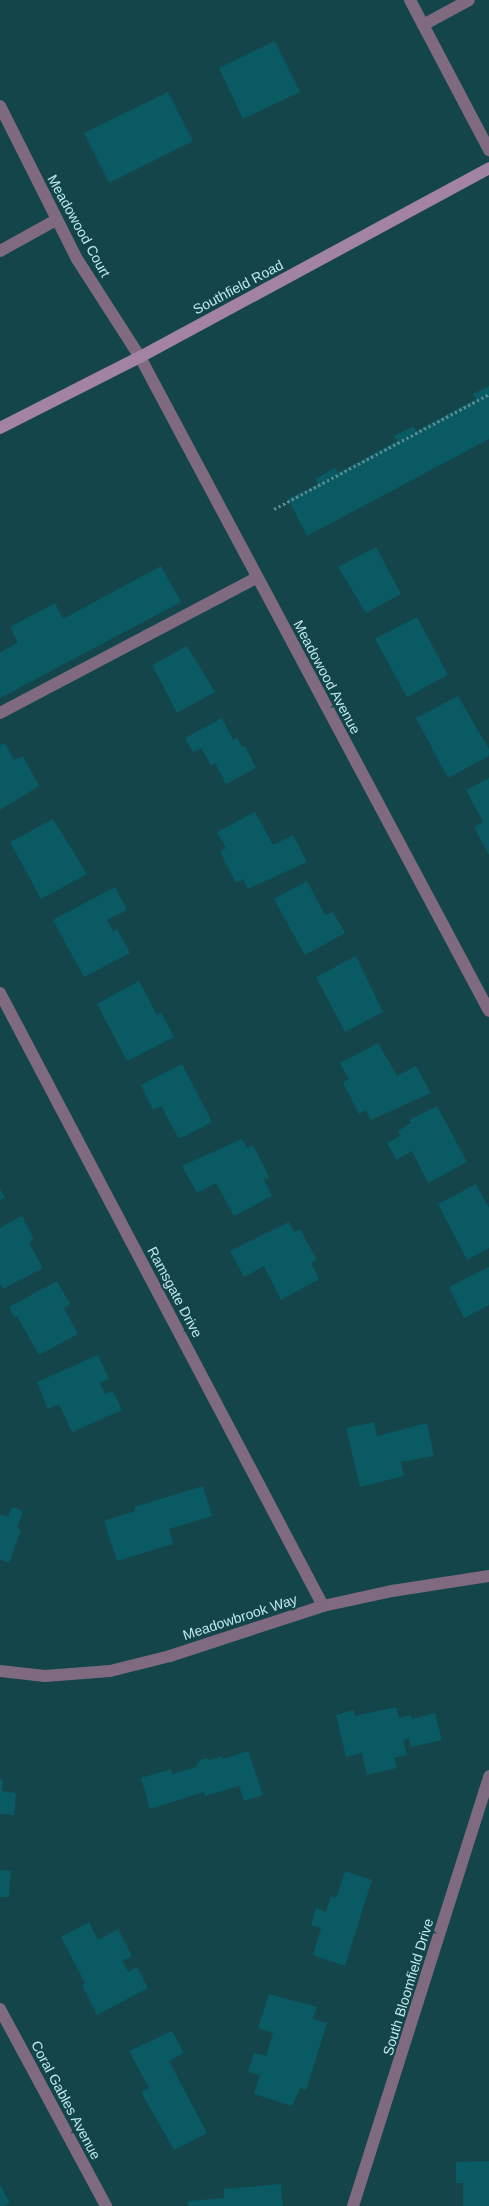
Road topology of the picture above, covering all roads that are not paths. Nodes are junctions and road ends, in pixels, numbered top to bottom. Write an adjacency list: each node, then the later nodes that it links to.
1 (410, 0): 3 (street)
2 (469, 0): 3 (street)
3 (423, 25): 5 (street)
4 (0, 106): 7 (street, Meadowood Court)
5 (489, 150)
6 (489, 168): 9 (main road, Southfield Road)
7 (56, 220): 8 (street); 9 (street, Meadowood Court)
8 (0, 251)
9 (140, 357): 10 (main road, Southfield Road); 11 (street, Meadowood Avenue)
10 (0, 428)
11 (256, 578): 12 (street); 14 (street, Meadowood Avenue)
12 (0, 713)
13 (0, 993): 16 (street, Ramsgate Drive)
14 (489, 1011)
15 (489, 1576): 16 (street, Meadowbrook Way)
16 (323, 1606): 17 (street, Meadowbrook Way)
17 (0, 1671)
18 (489, 1776): 21 (street, South Bloomfield Drive)
19 (0, 2009): 20 (street, Coral Gables Avenue)
20 (106, 2206)
21 (353, 2206)

